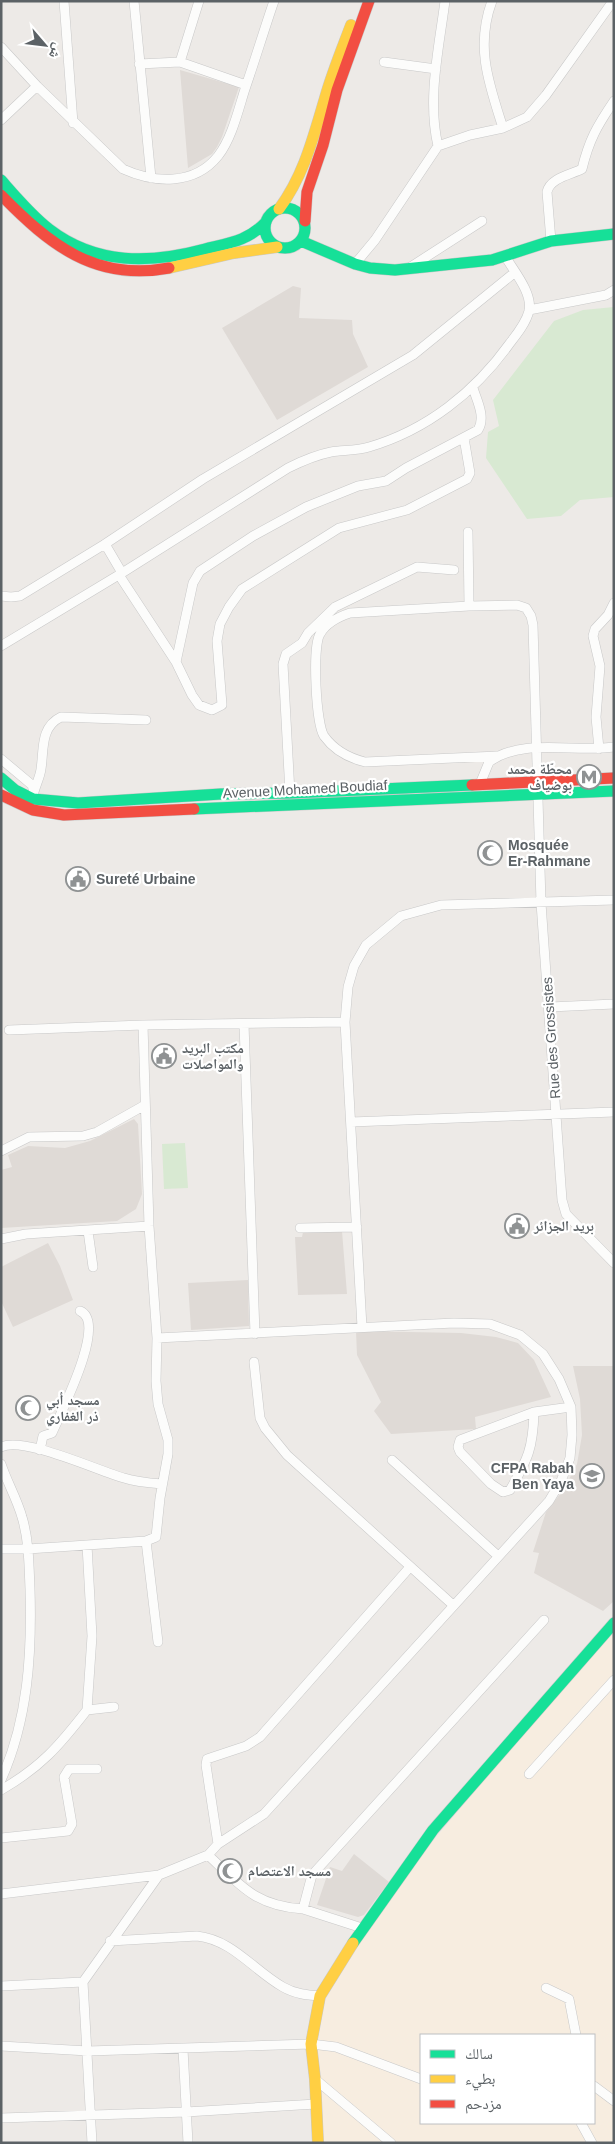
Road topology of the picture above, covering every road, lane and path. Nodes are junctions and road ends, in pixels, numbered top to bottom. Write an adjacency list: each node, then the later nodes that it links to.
1 (64, 1): 19 (street)
2 (134, 1): 13 (street)
3 (200, 1): 11 (street)
4 (274, 1): 15 (street)
5 (360, 1): 25 (main road)
6 (369, 1): 26 (main road)
7 (445, 1): 14 (street)
8 (492, 1): 20 (street)
9 (613, 1): 20 (street)
10 (1, 47): 16 (street)
11 (180, 62): 13 (street); 15 (street)
12 (384, 62): 14 (street)
13 (139, 64): 22 (street)
14 (436, 69): 21 (street)
15 (246, 85): 22 (street)
16 (37, 86): 18 (street); 19 (street)
17 (614, 101): 31 (street)
18 (1, 120)
19 (73, 123): 22 (street)
20 (503, 128): 21 (street)
21 (438, 146): 34 (street)
22 (151, 178)
23 (1, 180): 28 (main road)
24 (1, 195): 32 (main road)
25 (279, 209): 26 (main road); 28 (main road)
26 (305, 221): 30 (main road)
27 (482, 221): 35 (street)
28 (266, 222): 32 (main road)
29 (614, 234): 31 (main road)
30 (301, 241): 32 (main road); 34 (main road)
31 (551, 241): 33 (main road)
32 (278, 247)
33 (505, 256): 35 (main road); 36 (street)
34 (355, 264): 35 (main road)
35 (407, 269)
36 (514, 273): 38 (street); 42 (street)
37 (614, 290): 38 (street)
38 (529, 310): 39 (street)
39 (473, 388): 40 (street); 44 (street)
40 (464, 438): 49 (street); 49 (street)
41 (468, 532): 47 (street)
42 (105, 544): 44 (street); 45 (street)
43 (454, 570): 61 (street)
44 (120, 574): 48 (street); 49 (street)
45 (1, 596)
46 (614, 603): 53 (street)
47 (469, 606): 52 (street, Rue des Grossistes); 54 (street)
48 (1, 646)
49 (176, 662)
50 (146, 720): 64 (street)
51 (614, 747): 53 (street)
52 (535, 749): 53 (street); 54 (street); 58 (street, Rue des Grossistes)
53 (599, 749)
54 (498, 756): 59 (street)
55 (1, 759): 64 (street)
56 (1, 778): 64 (main road, Avenue Mohamed Boudiaf)
57 (614, 778): 58 (main road, Avenue Mohamed Boudiaf)
58 (537, 781): 59 (main road, Avenue Mohamed Boudiaf); 62 (street, Rue des Grossistes)
59 (480, 784): 61 (main road, Avenue Mohamed Boudiaf)
60 (614, 791): 62 (main road, Avenue Mohamed Boudiaf)
61 (290, 793): 64 (main road, Avenue Mohamed Boudiaf)
62 (537, 793): 64 (main road, Avenue Mohamed Boudiaf); 66 (street, Rue des Grossistes)
63 (1, 795): 64 (main road, Avenue Mohamed Boudiaf)
64 (33, 800)
65 (614, 900): 66 (street)
66 (541, 903): 68 (street, Rue des Grossistes); 69 (street)
67 (614, 1004): 68 (street)
68 (550, 1007): 75 (street, Rue des Grossistes)
69 (345, 1022): 70 (street); 76 (street)
70 (244, 1024): 71 (street); 87 (street)
71 (143, 1025): 72 (street); 73 (street)
72 (9, 1030)
73 (145, 1105): 77 (street); 78 (street)
74 (614, 1112): 75 (street)
75 (556, 1114): 76 (street); 83 (street, Rue des Grossistes)
76 (351, 1122): 79 (street)
77 (1, 1151)
78 (149, 1226): 81 (street); 88 (street)
79 (356, 1227): 80 (street); 86 (street)
80 (300, 1228)
81 (88, 1230): 82 (street); 84 (street)
82 (1, 1239)
83 (614, 1263)
84 (93, 1266)
85 (80, 1311): 93 (street)
86 (362, 1327): 87 (street); 90 (street)
87 (255, 1334): 88 (street)
88 (157, 1338): 96 (street)
89 (254, 1362): 103 (street)
90 (571, 1407): 91 (street); 102 (street)
91 (534, 1412): 91 (street)
92 (1, 1447): 93 (street)
93 (40, 1450): 96 (street)
94 (392, 1460): 102 (street)
95 (1, 1464): 101 (street)
96 (162, 1484): 98 (street)
97 (1, 1538): 100 (street)
98 (146, 1541): 99 (street); 107 (street)
99 (87, 1545): 101 (street); 110 (street)
100 (3, 1549): 101 (street)
101 (28, 1549): 111 (street)
102 (498, 1556): 104 (street)
103 (410, 1567): 104 (street); 117 (street)
104 (453, 1605): 117 (street)
105 (544, 1620): 121 (street)
106 (614, 1623): 122 (main road)
107 (158, 1642)
108 (614, 1680): 113 (street)
109 (114, 1707): 110 (street)
110 (87, 1710): 115 (street)
111 (4, 1766): 114 (street)
112 (97, 1769): 116 (street)
113 (529, 1774)
114 (1, 1780)
115 (1, 1790)
116 (1, 1838)
117 (218, 1844): 118 (street)
118 (208, 1854): 119 (street); 121 (street)
119 (159, 1875): 120 (street); 123 (street)
120 (1, 1894)
121 (303, 1908): 122 (street)
122 (362, 1928): 127 (main road)
123 (110, 1941): 124 (street); 127 (street)
124 (83, 1982): 125 (street); 132 (street)
125 (1, 1986)
126 (546, 1988): 128 (street)
127 (320, 1996): 129 (main road)
128 (576, 2034)
129 (311, 2044): 131 (street); 133 (main road); 134 (street)
130 (1, 2046): 132 (street)
131 (183, 2049): 132 (street); 138 (street)
132 (88, 2051): 139 (street)
133 (315, 2079): 137 (main road); 145 (street)
134 (420, 2079)
135 (595, 2087): 136 (street)
136 (614, 2100)
137 (316, 2104): 138 (street); 144 (main road)
138 (186, 2112): 139 (street); 143 (street)
139 (91, 2113): 140 (street); 142 (street)
140 (1, 2118)
141 (582, 2124): 146 (street)
142 (92, 2143)
143 (188, 2143)
144 (318, 2143)
145 (392, 2143)
146 (592, 2143)

